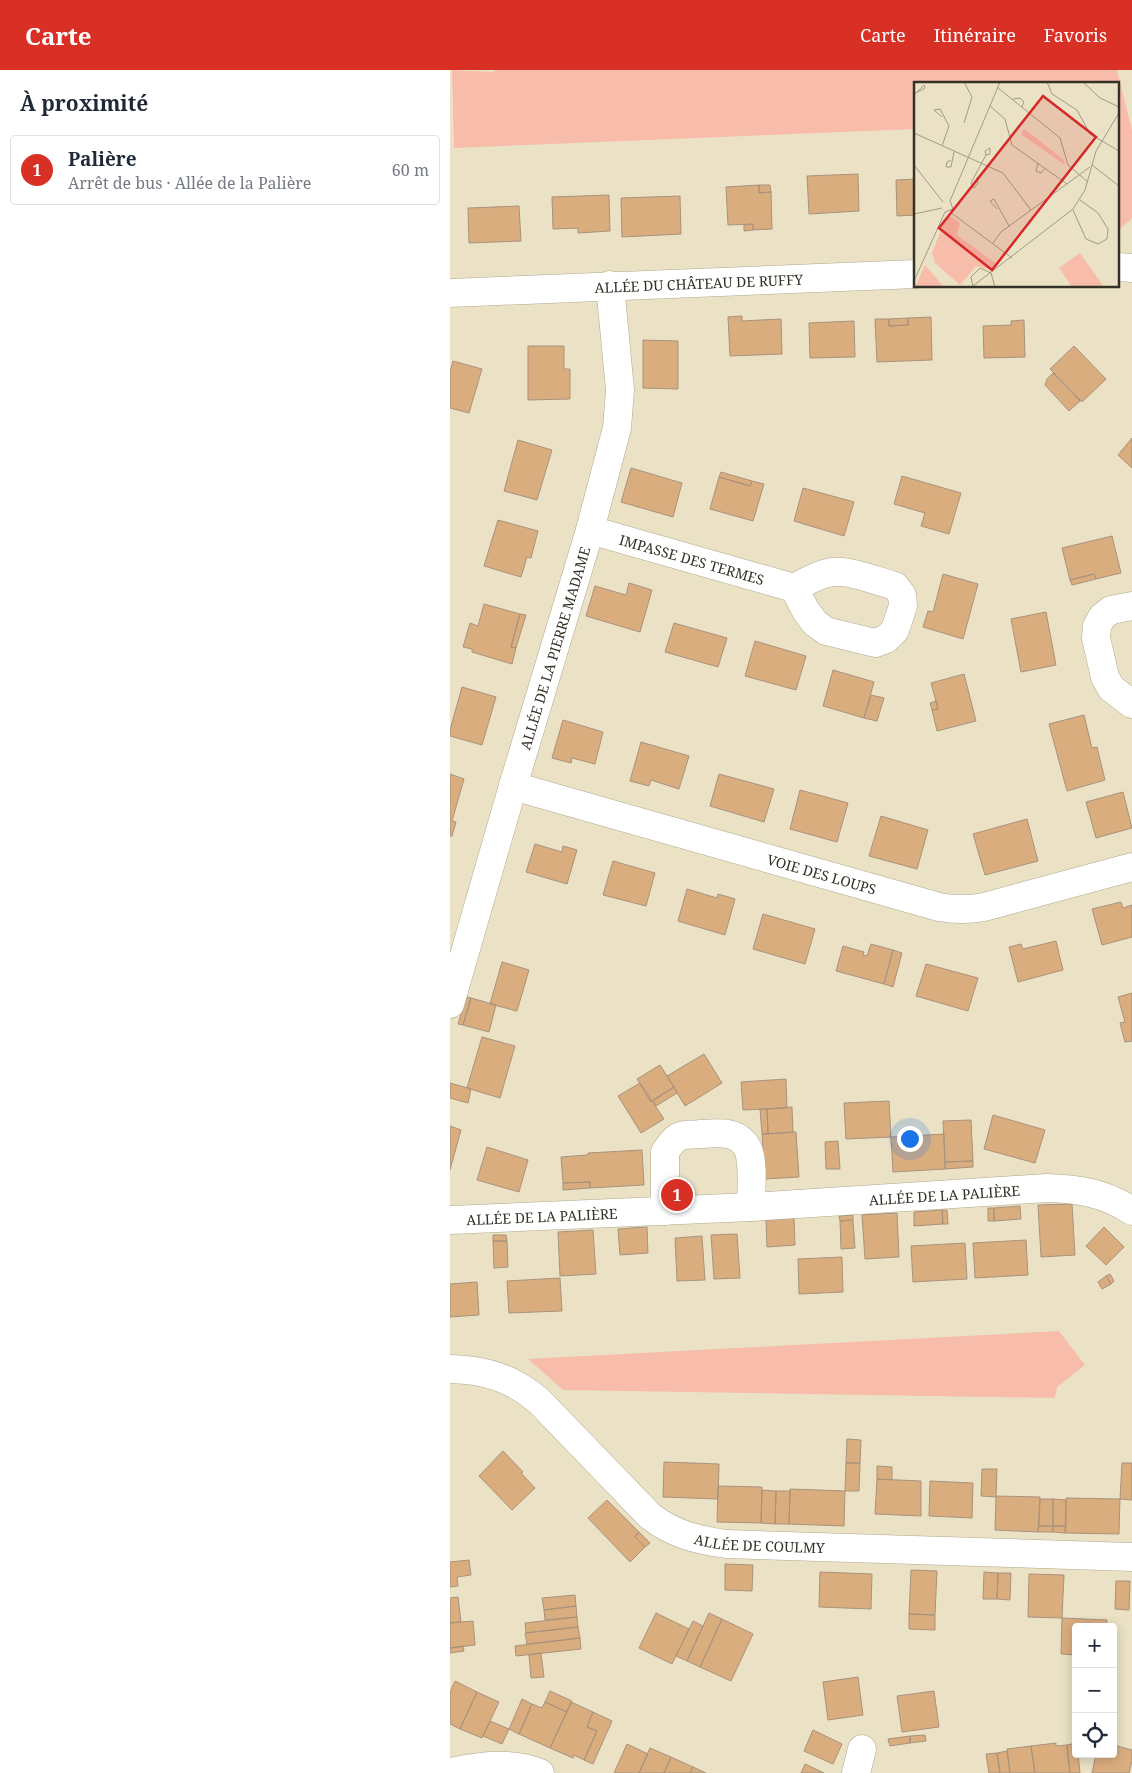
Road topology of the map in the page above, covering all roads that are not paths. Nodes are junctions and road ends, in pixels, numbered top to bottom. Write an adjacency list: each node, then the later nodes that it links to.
1 (914, 274): 3 (street, ALLÉE DU CHÂTEAU DE RUFFY)
2 (450, 276): 4 (street, ALLÉE DU CHÂTEAU DE RUFFY)
3 (610, 285): 4 (street, ALLÉE DU CHÂTEAU DE RUFFY); 6 (street, ALLÉE DE LA PIERRE MADAME)
4 (481, 291): 5 (street, ALLÉE DU CHÂTEAU DE RUFFY)
5 (450, 293)
6 (590, 530): 7 (street, IMPASSE DES TERMES); 10 (street, ALLÉE DE LA PIERRE MADAME)
7 (794, 588)
8 (1132, 606): 9 (street)
9 (1132, 704)
10 (513, 786): 11 (street, VOIE DES LOUPS); 12 (street, ALLÉE DE LA PIERRE MADAME)
11 (1132, 867)
12 (450, 1004)
13 (751, 1207): 14 (street, ALLÉE DE LA PALIÈRE); 14 (street); 15 (street, ALLÉE DE LA PALIÈRE)
14 (665, 1211): 16 (street, ALLÉE DE LA PALIÈRE)
15 (1132, 1211)
16 (450, 1220)
17 (450, 1369): 18 (street, ALLÉE DE COULMY)
18 (1132, 1557)
19 (450, 1772): 20 (street)
20 (540, 1773)

